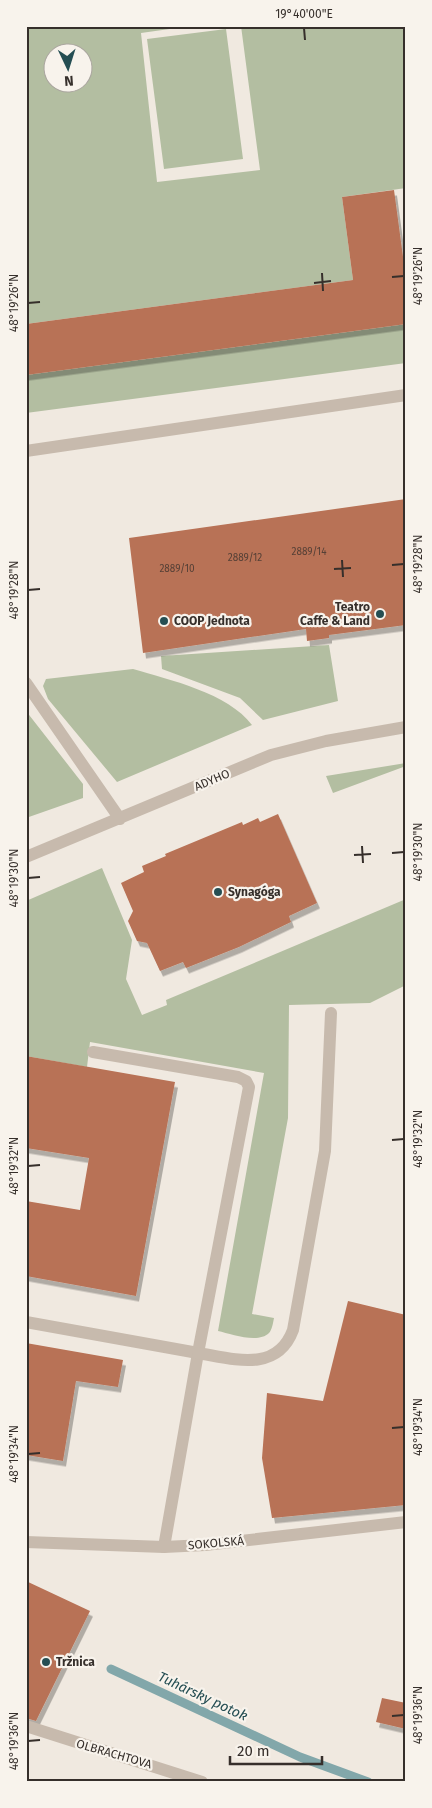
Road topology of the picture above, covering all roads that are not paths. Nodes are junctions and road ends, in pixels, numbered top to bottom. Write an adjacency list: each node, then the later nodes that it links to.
1 (406, 396): 2 (street)
2 (26, 451)
3 (26, 683): 5 (street)
4 (406, 727): 5 (street, ADYHO)
5 (120, 819): 6 (street, ADYHO)
6 (26, 857)
7 (331, 1013): 10 (street)
8 (94, 1052): 10 (street)
9 (26, 1322): 10 (street)
10 (198, 1353): 13 (street)
11 (406, 1522): 13 (street, SOKOLSKÁ)
12 (26, 1542): 13 (street, SOKOLSKÁ)
13 (164, 1547)
14 (26, 1726): 15 (street, OLBRACHTOVA)
15 (202, 1782)

